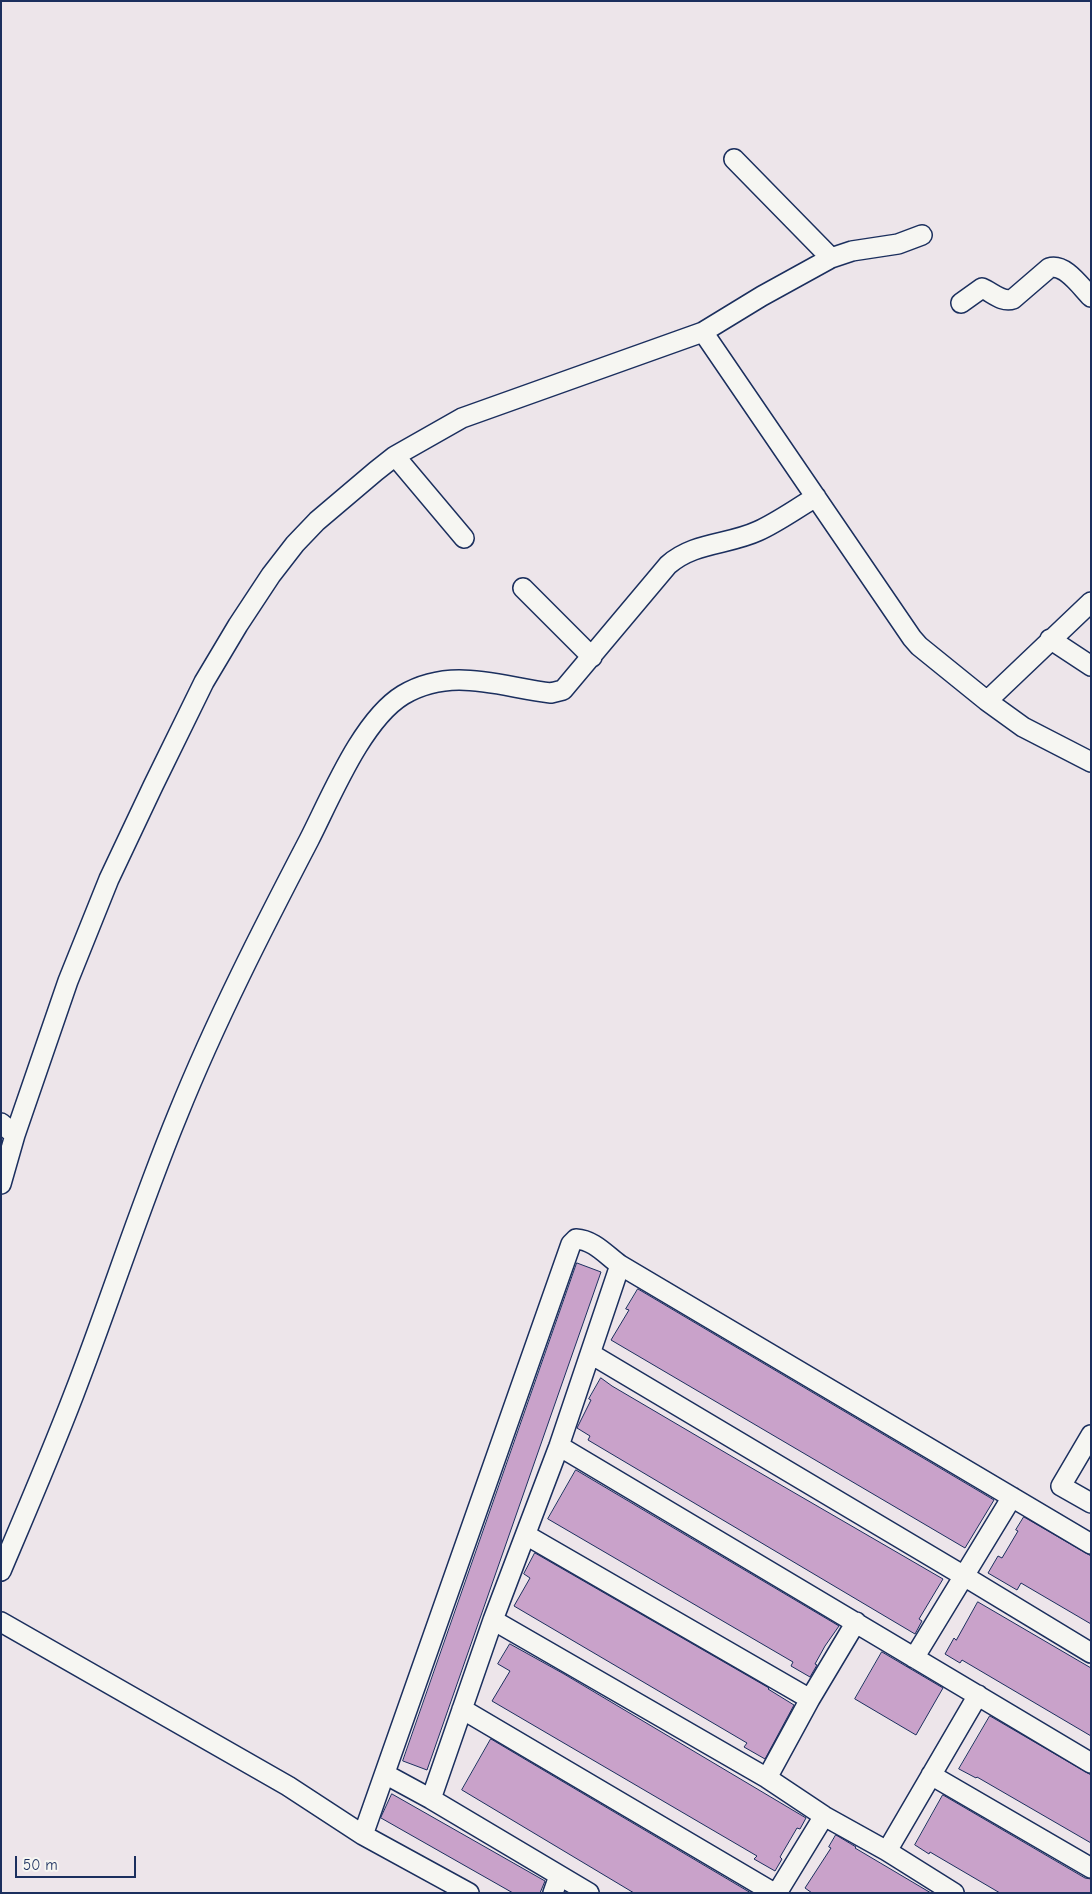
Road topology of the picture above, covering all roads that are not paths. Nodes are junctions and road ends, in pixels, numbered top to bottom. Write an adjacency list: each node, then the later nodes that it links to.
1 (734, 160): 3 (street)
2 (922, 235): 3 (street)
3 (831, 258): 6 (street)
4 (1091, 297): 5 (street)
5 (961, 303)
6 (703, 332): 7 (street); 8 (street)
7 (395, 456): 9 (street); 17 (street)
8 (816, 497): 13 (street); 15 (street)
9 (464, 538)
10 (522, 588): 13 (street)
11 (1091, 602): 12 (street)
12 (1050, 639): 14 (street); 15 (street)
13 (592, 657): 27 (street)
14 (1091, 666)
15 (986, 701): 16 (street)
16 (1091, 762)
17 (8, 1129): 18 (street)
18 (1, 1184)
19 (620, 1265): 20 (street); 23 (street); 38 (street)
20 (591, 1354): 22 (street); 28 (street)
21 (1091, 1435): 24 (street)
22 (559, 1446): 25 (street); 31 (street)
23 (1012, 1497): 26 (street); 28 (street)
24 (1091, 1503)
25 (526, 1535): 29 (street); 35 (street)
26 (1091, 1544)
27 (1, 1571)
28 (964, 1576): 32 (street); 33 (street)
29 (493, 1620): 36 (street); 40 (street)
30 (1, 1622): 43 (street)
31 (856, 1622): 33 (street); 35 (street)
32 (1091, 1653)
33 (914, 1658): 34 (street)
34 (978, 1695): 37 (street); 39 (street)
35 (810, 1699): 40 (street)
36 (462, 1709): 41 (street); 49 (street)
37 (1091, 1763)
38 (385, 1774): 41 (street); 43 (street)
39 (931, 1775): 44 (street); 45 (street)
40 (767, 1778): 42 (street)
41 (431, 1799): 46 (street)
42 (824, 1816): 44 (street); 49 (street)
43 (363, 1835): 47 (street)
44 (887, 1852): 50 (street)
45 (1091, 1868)
46 (556, 1884): 48 (street)
47 (469, 1893)
48 (589, 1893)
49 (776, 1893)
50 (954, 1893)

